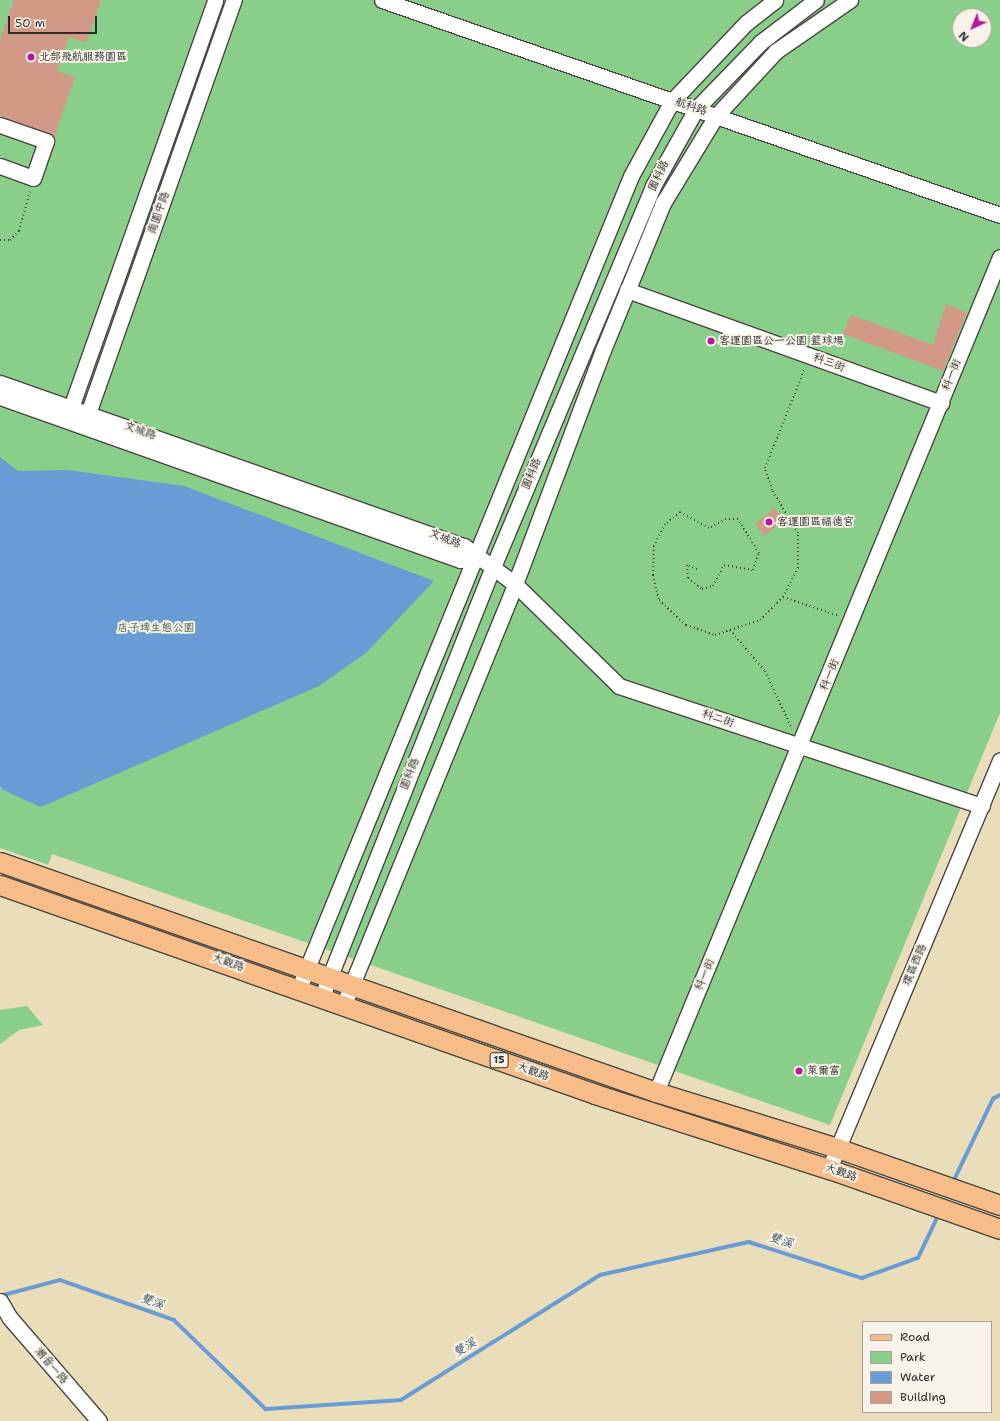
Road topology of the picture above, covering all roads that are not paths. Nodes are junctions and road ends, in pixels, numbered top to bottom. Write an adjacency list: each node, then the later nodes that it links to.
1 (215, 0): 18 (street, 南園中路)
2 (234, 0): 19 (street, 南園中路)
3 (382, 0): 7 (street, 航科路)
4 (775, 0): 7 (street)
5 (816, 0): 8 (street, 園科路)
6 (850, 0): 9 (street)
7 (672, 101): 8 (street, 航科路); 20 (street)
8 (696, 109): 9 (street, 航科路); 21 (street, 園科路)
9 (716, 116): 12 (street, 航科路); 14 (street)
10 (0, 125): 11 (street)
11 (0, 166)
12 (1000, 215)
13 (1000, 258): 17 (street, 科一街)
14 (627, 290): 17 (street, 科三街); 22 (street)
15 (0, 383): 18 (street, 文城路)
16 (0, 398): 18 (street, 文城路)
17 (941, 403): 23 (street, 科一街)
18 (69, 414): 19 (street, 文城路)
19 (86, 420): 20 (street, 文城路)
20 (478, 557): 21 (street, 科二街); 28 (street)
21 (493, 567): 22 (street, 科二街); 29 (street, 園科路)
22 (515, 584): 23 (street, 科二街); 30 (street)
23 (800, 747): 25 (street, 科二街); 34 (street, 科一街)
24 (1000, 760): 25 (street, 環區西路)
25 (982, 806): 35 (street, 環區西路)
26 (0, 862): 28 (main road, 大觀路 / 15)
27 (0, 885): 31 (main road, 大觀路 / 15)
28 (306, 970): 29 (main road, 大觀路 / 15); 31 (street)
29 (329, 978): 30 (main road, 大觀路 / 15); 32 (street, 園科路)
30 (351, 986): 33 (street); 34 (main road, 大觀路 / 15)
31 (299, 988): 32 (main road, 大觀路 / 15)
32 (322, 996): 33 (main road, 大觀路 / 15)
33 (344, 1004): 36 (main road, 大觀路 / 15)
34 (656, 1092): 35 (main road, 大觀路 / 15)
35 (837, 1148): 36 (street, 環區西路); 37 (main road, 大觀路 / 15)
36 (829, 1169): 38 (main road, 大觀路 / 15)
37 (1000, 1206)
38 (1000, 1229)
39 (2, 1305): 40 (street, 潮音一路)
40 (99, 1421)

